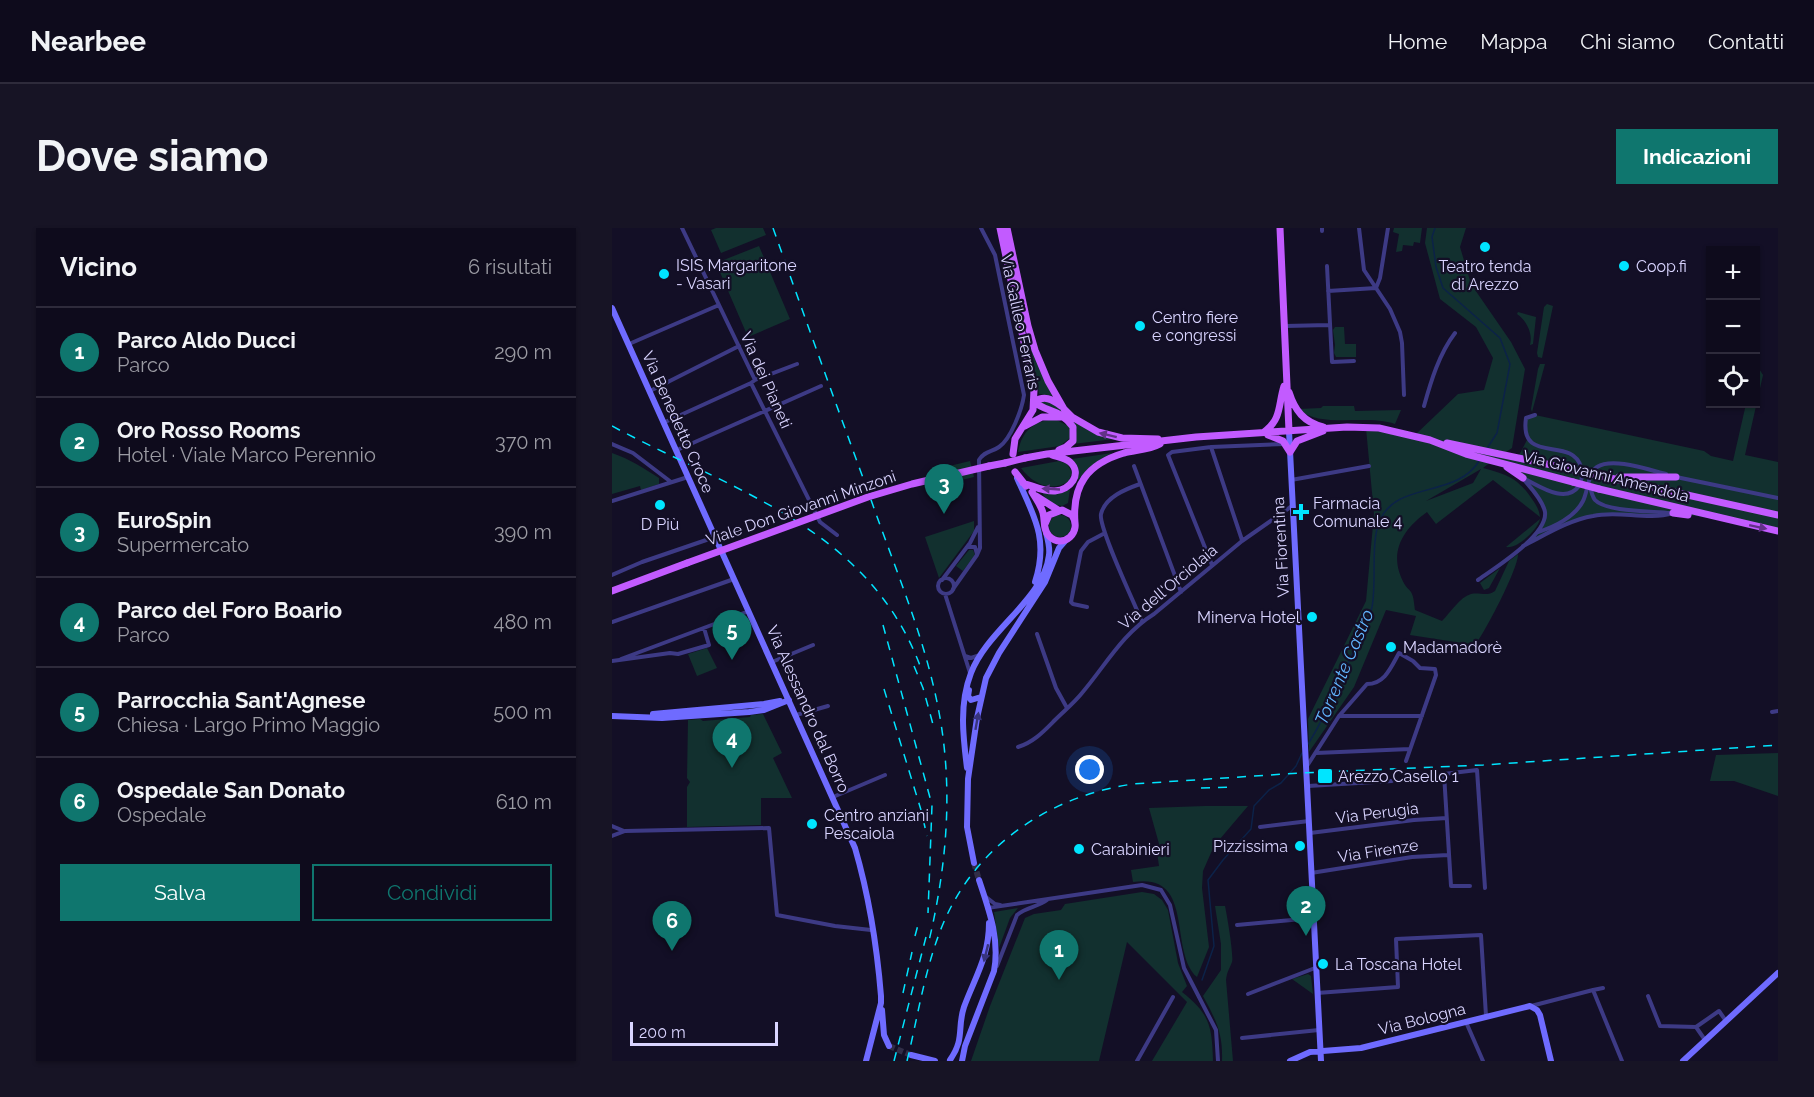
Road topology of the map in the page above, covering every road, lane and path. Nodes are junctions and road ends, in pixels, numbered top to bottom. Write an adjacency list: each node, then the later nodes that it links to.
1 (682, 228): 10 (street, Via dei Pianeti)
2 (981, 228): 65 (street, Via Galileo Ferraris)
3 (1003, 228): 24 (main road); 27 (main road)
4 (1280, 228): 13 (main road, Via Fiorentina)
5 (1359, 228): 8 (street)
6 (1388, 228): 8 (street)
7 (1327, 266): 9 (street)
8 (1376, 288): 9 (street); 23 (street)
9 (1328, 291): 12 (street)
10 (719, 305): 15 (street); 16 (street, Via dei Pianeti)
11 (612, 308): 15 (main road, Via Benedetto Croce)
12 (1329, 325): 13 (street); 17 (street)
13 (1284, 326): 19 (main road, Via Fiorentina)
14 (1455, 333): 25 (street)
15 (628, 345): 22 (main road, Via Benedetto Croce)
16 (739, 346): 20 (street, Via dei Pianeti); 22 (street)
17 (1354, 361)
18 (797, 364): 20 (street)
19 (1286, 380): 31 (main road); 32 (main road, Via Fiorentina); 33 (main road)
20 (753, 382): 26 (street, Via dei Pianeti); 29 (street)
21 (821, 386): 26 (street)
22 (649, 391): 29 (main road, Via Benedetto Croce)
23 (1404, 395)
24 (1034, 402): 27 (main road); 30 (main road)
25 (1424, 406)
26 (765, 411): 38 (street); 71 (street, Via dei Pianeti)
27 (1064, 413): 30 (main road); 34 (main road, one-way to 27); 42 (main road)
28 (1535, 415): 51 (street)
29 (663, 423): 38 (main road, Via Benedetto Croce)
30 (1022, 428): 41 (main road)
31 (1332, 429): 32 (main road, Via Giovanni Amendola); 39 (main road, Via Giovanni Amendola); 40 (main road)
32 (1289, 431): 33 (main road, Viale Don Giovanni Minzoni); 40 (main road, Via Fiorentina)
33 (1262, 434): 34 (main road, Viale Don Giovanni Minzoni); 36 (main road)
34 (1166, 441): 42 (main road, Viale Don Giovanni Minzoni); 66 (main road)
35 (612, 444): 53 (street)
36 (1283, 444): 37 (street); 40 (main road)
37 (1211, 447): 74 (street); 79 (street)
38 (676, 450): 47 (main road, Via Benedetto Croce)
39 (1467, 451): 43 (main road, Via Giovanni Amendola); 48 (main road, Via Giovanni Amendola, bridge)
40 (1290, 453): 52 (main road, Via Fiorentina)
41 (1013, 454)
42 (1047, 454): 50 (main road); 85 (main road, Viale Don Giovanni Minzoni, bridge)
43 (1502, 464): 51 (main road); 64 (main road, Via Giovanni Amendola, bridge)
44 (1134, 466): 56 (street)
45 (1369, 466): 52 (street)
46 (1015, 472): 54 (main road); 88 (main road)
47 (688, 477): 53 (street); 72 (main road, Via Benedetto Croce)
48 (1603, 477): 49 (main road); 63 (main road, Via Giovanni Amendola)
49 (1676, 477): 55 (street, Via Giovanni Amendola); 58 (street, Via Giovanni Amendola)
50 (1075, 478): 54 (main road, one-way to 54); 61 (main road)
51 (1523, 478): 69 (street)
52 (1291, 480): 60 (main road, Via Fiorentina)
53 (671, 482): 59 (street)
54 (1023, 483): 57 (main road)
55 (1589, 483): 62 (street); 69 (street)
56 (1140, 484): 70 (street); 86 (street)
57 (1032, 492): 61 (main road); 67 (main road)
58 (1778, 498)
59 (612, 501)
60 (1293, 506): 74 (street, Via dell'Orciolaia); 120 (main road, Via Fiorentina)
61 (1059, 510): 66 (main road); 67 (main road)
62 (1673, 513): 64 (main road); 75 (street)
63 (1778, 514)
64 (1727, 520): 68 (main road, Via Giovanni Amendola, one-way to 68)
65 (978, 523): 77 (street); 78 (street)
66 (1075, 523): 73 (main road)
67 (1045, 526): 73 (main road); 88 (main road)
68 (1778, 531)
69 (1538, 532): 75 (street)
70 (1105, 533): 89 (street); 92 (street)
71 (837, 535)
72 (716, 537): 76 (main road, Via Benedetto Croce); 80 (street)
73 (1066, 540): 97 (main road)
74 (1242, 541): 79 (street, Via dell'Orciolaia)
75 (1523, 546): 83 (street)
76 (720, 547): 81 (main road, Via Alessandro dal Borro)
77 (967, 547): 78 (street); 82 (street)
78 (978, 555): 84 (street)
79 (1212, 565): 86 (street, Via dell'Orciolaia)
80 (612, 575)
81 (735, 579): 90 (main road, Via Alessandro dal Borro); 91 (street)
82 (942, 580): 84 (street); 87 (street)
83 (1478, 580)
84 (953, 589): 87 (street)
85 (612, 591)
86 (1181, 592): 92 (street, Via dell'Orciolaia)
87 (945, 594): 98 (street)
88 (1028, 598): 95 (main road)
89 (1087, 607)
90 (749, 611): 93 (street); 102 (main road, Via Alessandro dal Borro)
91 (613, 622)
92 (1142, 622): 109 (street, Via dell'Orciolaia)
93 (704, 628): 100 (street); 100 (street)
94 (1037, 634): 109 (street)
95 (986, 644): 97 (main road); 99 (main road)
96 (813, 645): 102 (street)
97 (999, 653): 105 (main road)
98 (964, 655): 99 (street); 103 (street)
99 (980, 655): 103 (main road)
100 (621, 659): 101 (street)
101 (612, 661)
102 (772, 662): 104 (main road, Via Alessandro dal Borro)
103 (970, 676): 105 (main road); 122 (main road)
104 (785, 691): 106 (main road, Via Alessandro dal Borro); 107 (main road)
105 (981, 697): 122 (main road, one-way to 105)
106 (789, 700): 107 (main road); 112 (main road, Via Alessandro dal Borro)
107 (776, 704): 112 (main road); 113 (main road)
108 (828, 706): 112 (street)
109 (1067, 708): 116 (street, Via dell'Orciolaia)
110 (1778, 711): 111 (street)
111 (1772, 712)
112 (796, 715): 125 (main road, Via Alessandro dal Borro)
113 (612, 716)
114 (1340, 716): 115 (street); 115 (street); 118 (street)
115 (1422, 716): 117 (street)
116 (1018, 747)
117 (1410, 749): 118 (street); 119 (street)
118 (1315, 753): 120 (street)
119 (1406, 761)
120 (1306, 767): 124 (main road, Via Fiorentina)
121 (885, 775): 125 (street)
122 (968, 779): 134 (main road)
123 (1392, 781): 124 (street)
124 (1308, 786): 127 (main road, Via Fiorentina)
125 (833, 797): 146 (main road, Via Alessandro dal Borro)
126 (1447, 819): 131 (street, Via Perugia); 133 (street); 138 (street)
127 (1309, 821): 129 (street); 131 (main road, Via Fiorentina)
128 (612, 826): 130 (street)
129 (1260, 826)
130 (625, 831): 132 (street); 146 (street)
131 (1309, 833): 135 (main road, Via Fiorentina)
132 (612, 836)
133 (1448, 855): 135 (street, Via Firenze); 137 (street)
134 (974, 863)
135 (1311, 873): 144 (main road, Via Fiorentina)
136 (979, 880): 139 (main road)
137 (1470, 886)
138 (1485, 888)
139 (983, 895): 141 (street); 142 (main road)
140 (1048, 899): 141 (street); 148 (street); 175 (street)
141 (1004, 905): 142 (street)
142 (987, 908): 143 (main road)
143 (989, 916): 148 (main road); 150 (main road, one-way to 150)
144 (1313, 918): 145 (street); 147 (main road, Via Fiorentina)
145 (1237, 925)
146 (871, 930): 158 (main road, Via Alessandro dal Borro)
147 (1315, 969): 153 (main road, Via Fiorentina); 154 (street)
148 (994, 971): 157 (main road)
149 (1778, 973): 161 (main road)
150 (973, 987): 157 (main road); 169 (main road)
151 (1603, 988): 152 (street)
152 (1593, 990): 159 (street); 180 (street)
153 (1317, 993): 160 (street); 164 (main road, Via Fiorentina)
154 (1248, 994)
155 (1648, 996): 163 (street)
156 (1173, 997): 174 (street)
157 (984, 999): 173 (main road)
158 (881, 1003): 167 (main road); 170 (main road, Via Alessandro dal Borro)
159 (1530, 1006): 160 (main road, Via Bologna); 179 (main road)
160 (1486, 1017): 162 (main road, Via Bologna)
161 (1726, 1021): 163 (street); 166 (main road)
162 (1466, 1022): 168 (main road, Via Bologna); 178 (street)
163 (1696, 1028): 166 (street)
164 (1319, 1030): 165 (street); 168 (main road, Via Fiorentina)
165 (1242, 1038)
166 (1705, 1040): 181 (main road)
167 (889, 1046)
168 (1320, 1051): 176 (main road, Via Bologna); 177 (main road, Via Fiorentina)
169 (947, 1060): 173 (main road)
170 (866, 1061)
171 (922, 1061): 172 (main road)
172 (935, 1061)
173 (960, 1061)
174 (1137, 1061)
175 (1218, 1061)
176 (1290, 1061)
177 (1321, 1061)
178 (1483, 1061)
179 (1551, 1061)
180 (1622, 1061)
181 (1683, 1061)

